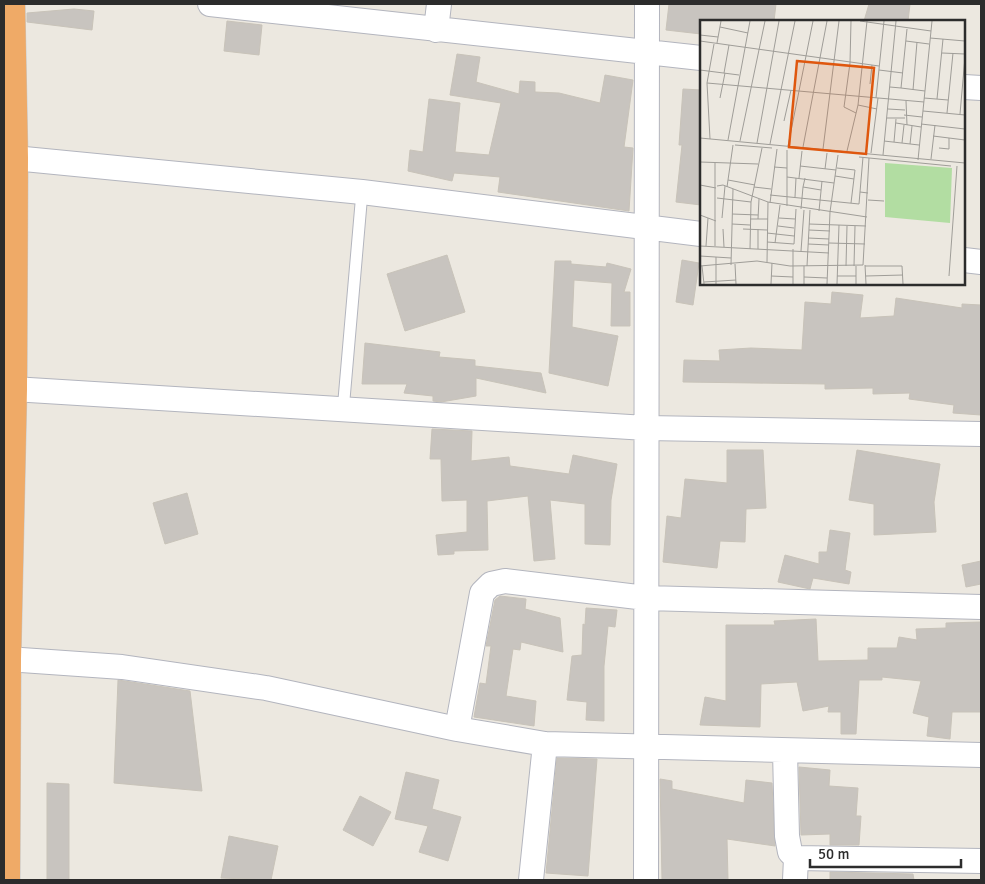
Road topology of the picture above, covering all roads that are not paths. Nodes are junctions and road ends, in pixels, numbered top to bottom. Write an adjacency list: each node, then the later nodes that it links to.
1 (11, 4): 10 (highway)
2 (210, 4): 5 (street)
3 (439, 4): 5 (street)
4 (647, 4): 6 (street)
5 (436, 30): 6 (street)
6 (647, 52): 7 (street); 12 (street)
7 (700, 58)
8 (965, 86): 9 (street)
9 (981, 88)
10 (14, 158): 11 (street); 16 (highway)
11 (362, 192): 12 (street); 17 (lane)
12 (647, 229): 13 (street); 18 (street)
13 (700, 234)
14 (965, 260): 15 (street)
15 (981, 262)
16 (14, 389): 17 (street); 22 (highway)
17 (343, 411): 18 (street)
18 (646, 428): 19 (street); 20 (street)
19 (981, 434)
20 (646, 598): 21 (street); 23 (street); 25 (street)
21 (981, 607)
22 (7, 658): 23 (street); 30 (highway)
23 (457, 729): 24 (street)
24 (545, 744): 25 (street); 31 (street)
25 (646, 747): 26 (street); 32 (street)
26 (785, 751): 27 (street); 29 (street)
27 (981, 755)
28 (981, 861): 29 (street)
29 (796, 869)
30 (6, 880)
31 (531, 880)
32 (646, 880)

